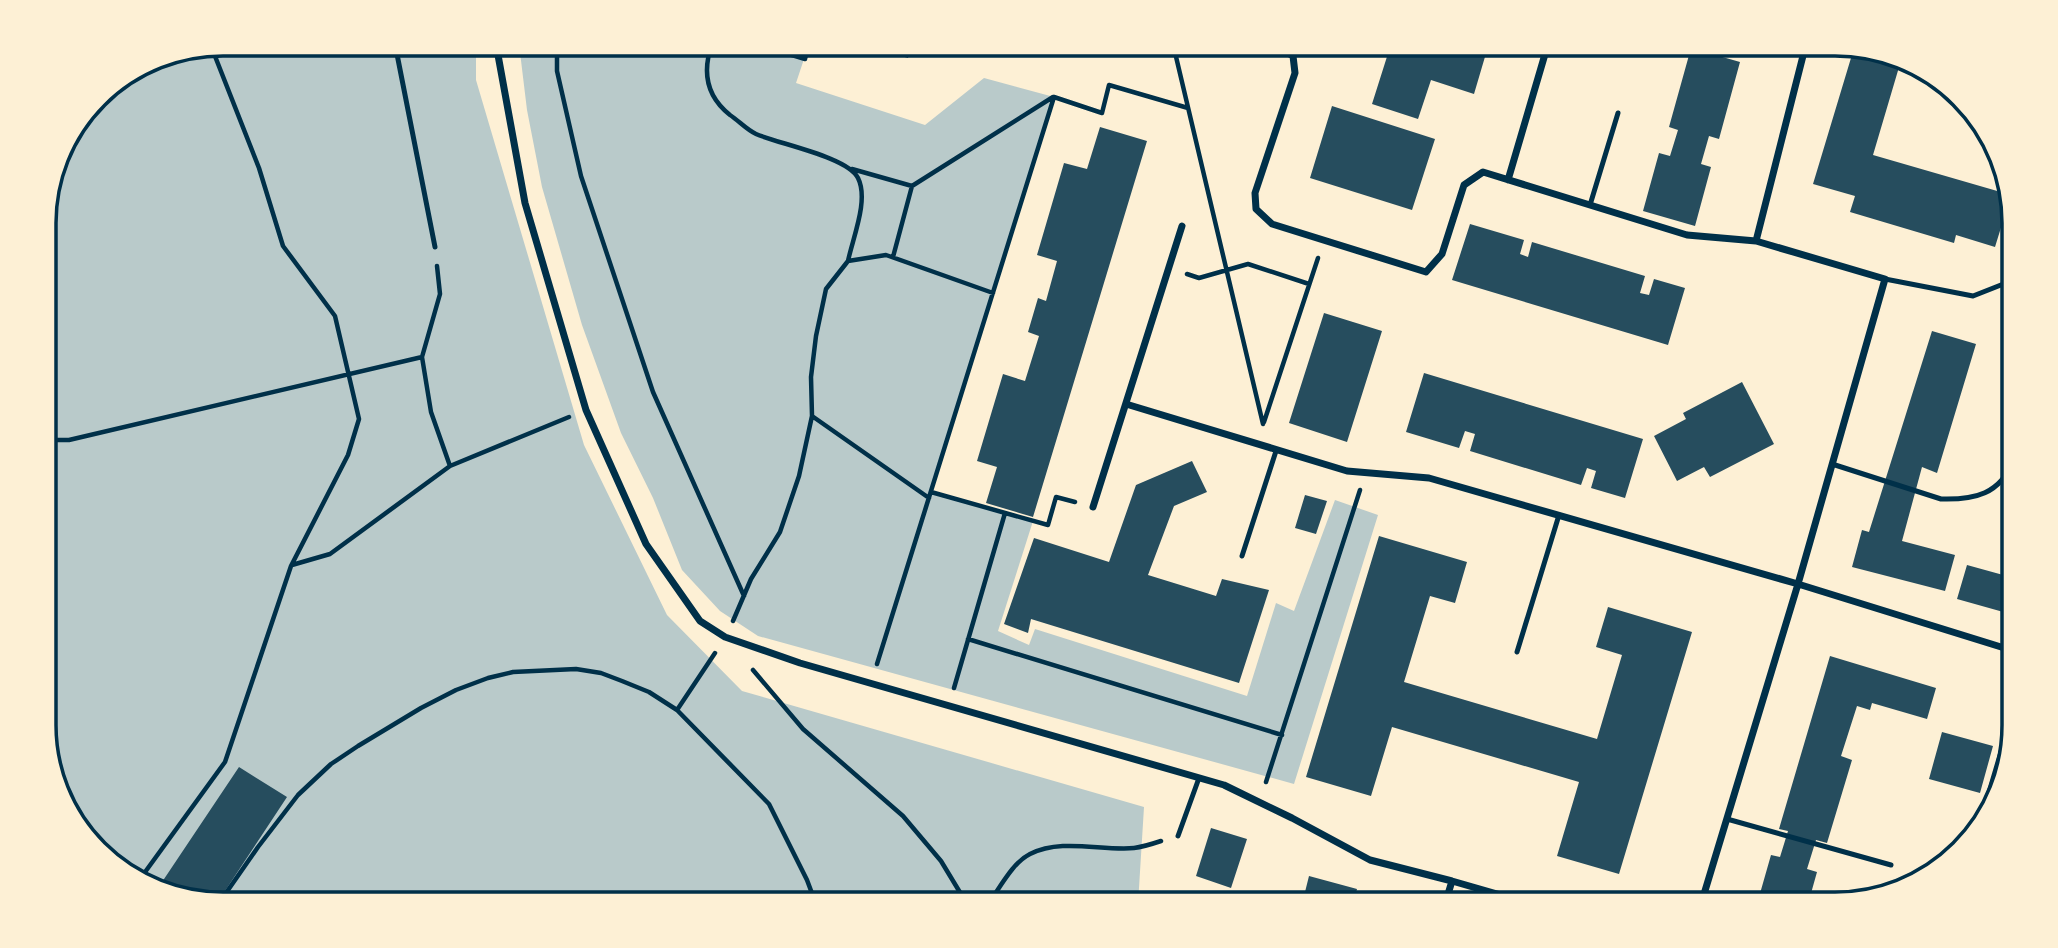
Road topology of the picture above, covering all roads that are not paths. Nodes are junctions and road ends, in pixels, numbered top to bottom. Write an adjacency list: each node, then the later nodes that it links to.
1 (397, 56): 11 (lane)
2 (498, 56): 24 (street)
3 (1293, 56): 7 (street)
4 (1544, 56): 7 (street)
5 (1802, 56): 10 (street)
6 (1618, 113): 8 (lane)
7 (1508, 180): 8 (street)
8 (1590, 205): 10 (street)
9 (1182, 226): 14 (street)
10 (1756, 241): 12 (street)
11 (435, 247)
12 (1885, 279): 13 (lane); 16 (street)
13 (2002, 285)
14 (1126, 404): 15 (street); 18 (street)
15 (1276, 451): 19 (street); 20 (lane)
16 (1832, 464): 17 (lane); 21 (street)
17 (2002, 480)
18 (1093, 507)
19 (1559, 515): 21 (street); 23 (lane)
20 (1242, 556)
21 (1798, 584): 22 (street); 25 (street)
22 (2002, 647)
23 (1517, 652)
24 (1199, 778): 26 (lane); 28 (street)
25 (1727, 818): 27 (lane); 31 (street)
26 (1178, 835)
27 (1891, 865)
28 (1452, 881): 29 (street); 30 (street)
29 (1449, 892)
30 (1490, 892)
31 (1705, 892)

